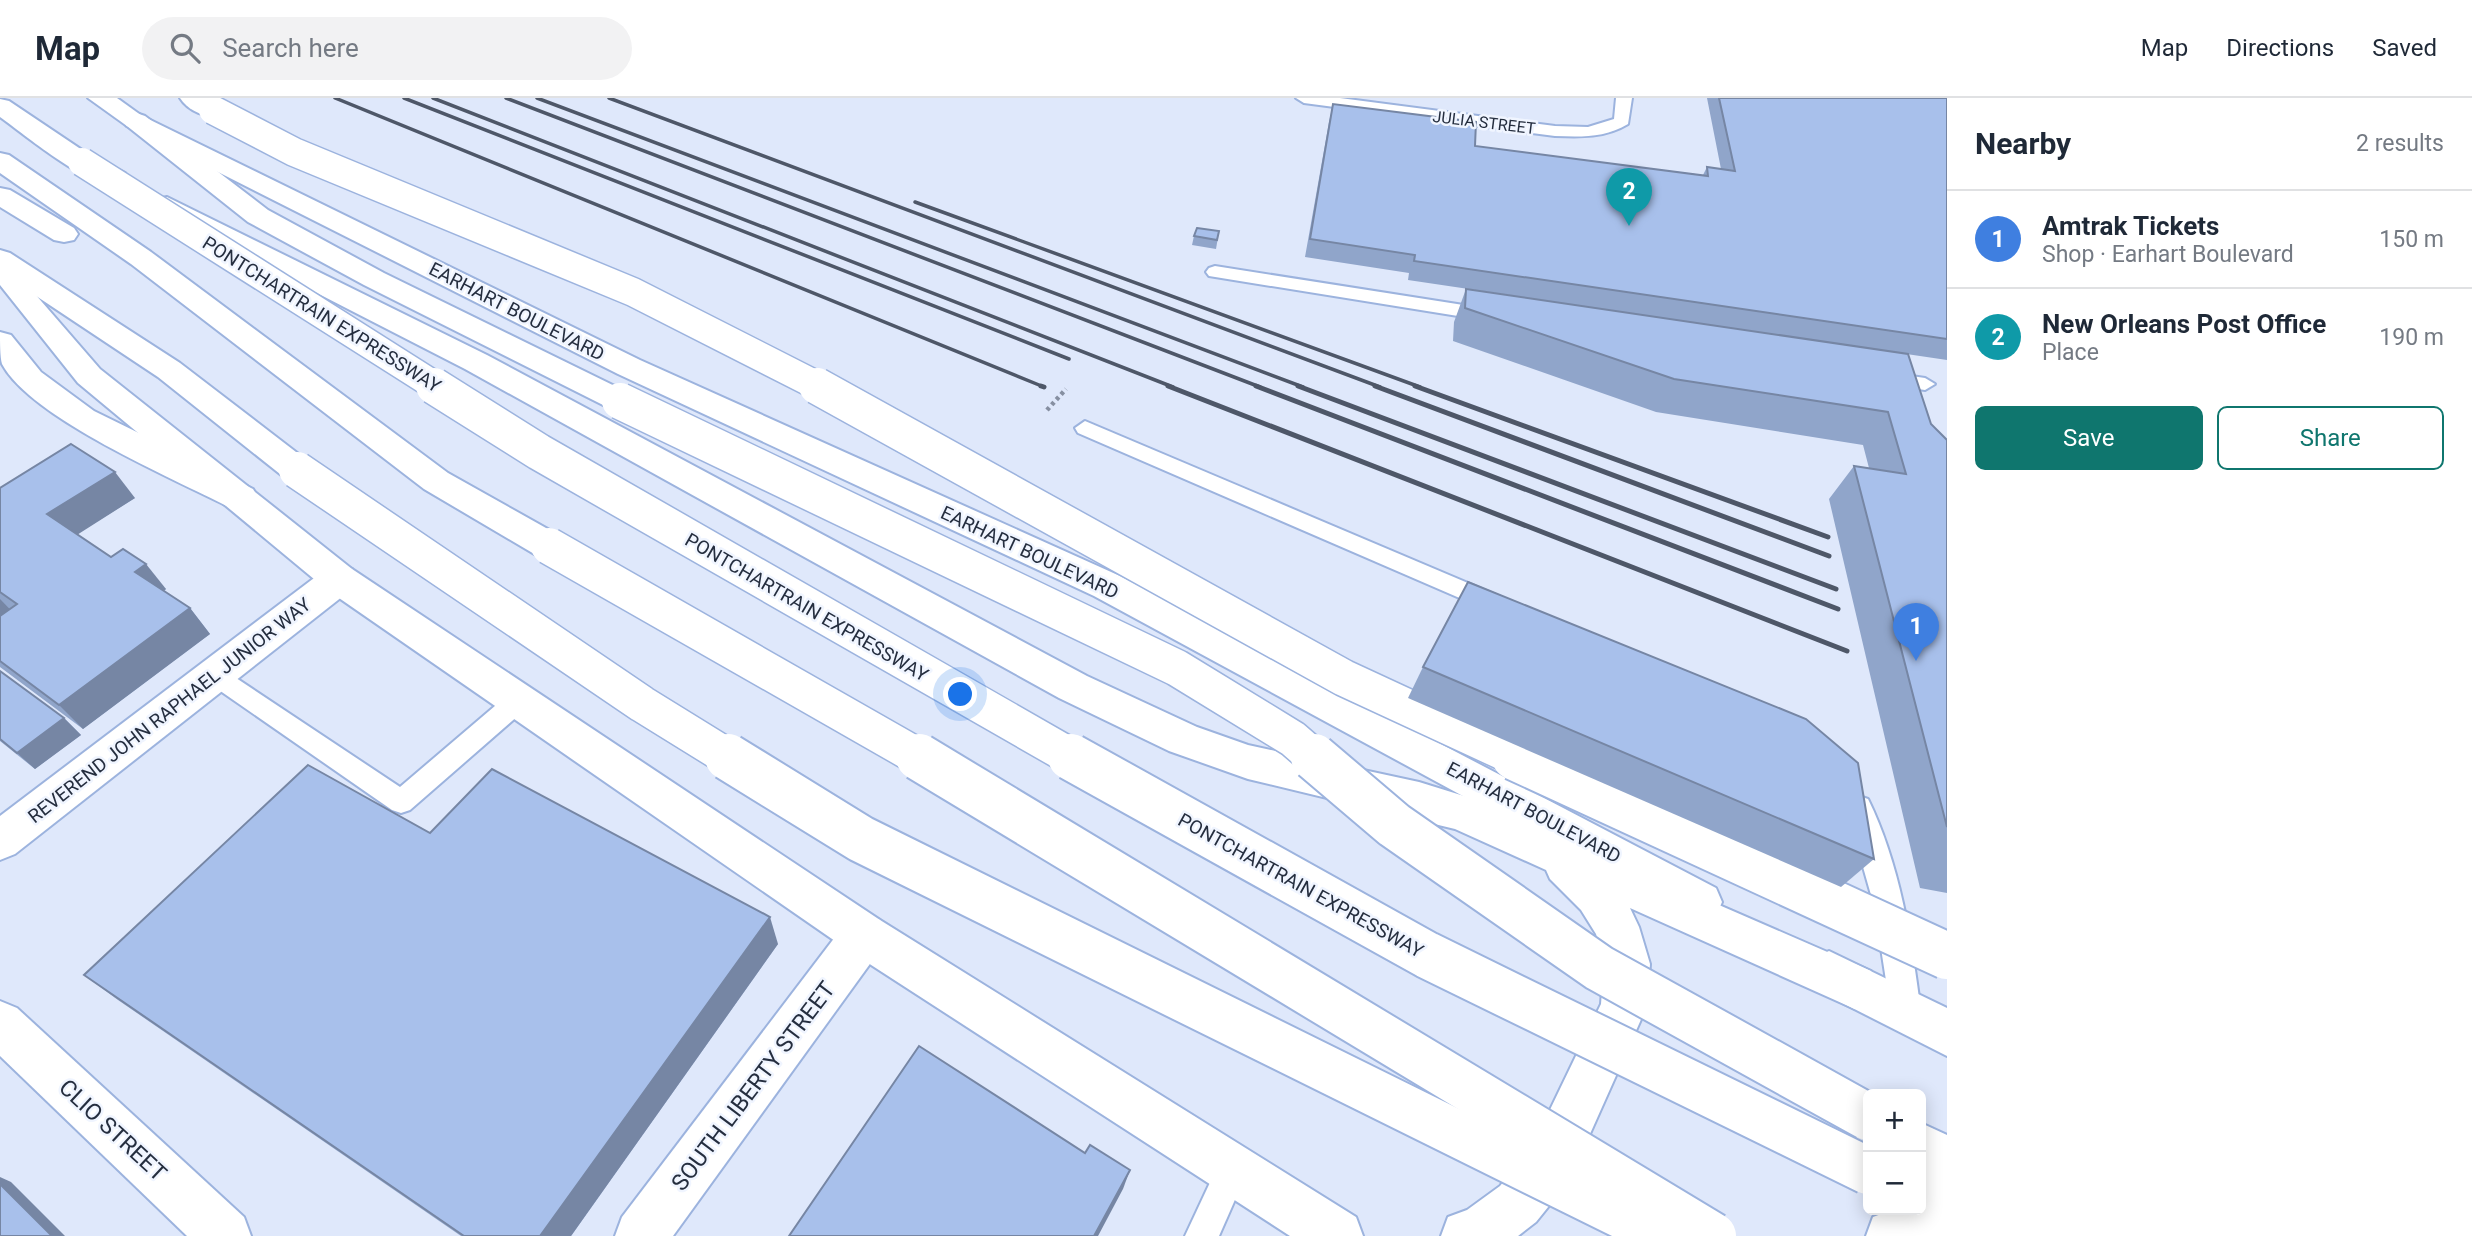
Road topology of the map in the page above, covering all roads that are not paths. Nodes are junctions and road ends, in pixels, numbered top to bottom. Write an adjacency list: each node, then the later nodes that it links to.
1 (100, 98): 6 (main road, EARHART BOULEVARD)
2 (1304, 98): 3 (lane, JULIA STREET)
3 (1624, 98)
4 (203, 104): 29 (main road, bridge)
5 (0, 106): 8 (main road, PONTCHARTRAIN EXPRESSWAY)
6 (136, 121): 30 (main road, EARHART BOULEVARD); 34 (main road, bridge)
7 (0, 161): 10 (main road)
8 (82, 162): 27 (main road, bridge); 37 (main road, PONTCHARTRAIN EXPRESSWAY, bridge)
9 (0, 196): 10 (main road)
10 (141, 258): 48 (main road, bridge)
11 (0, 261): 20 (main road); 47 (main road, bridge)
12 (1215, 272): 13 (lane)
13 (1504, 318)
14 (0, 342): 20 (main road)
15 (1862, 374): 17 (lane)
16 (1947, 380): 17 (lane)
17 (1925, 384): 18 (lane)
18 (1916, 405)
19 (1085, 428): 22 (lane)
20 (241, 498): 21 (main road)
21 (339, 579): 23 (main road, REVEREND JOHN RAPHAEL JUNIOR WAY); 24 (main road)
22 (1516, 613)
23 (215, 674): 24 (lane); 26 (main road, REVEREND JOHN RAPHAEL JUNIOR WAY)
24 (518, 701): 28 (main road)
25 (1844, 784): 31 (lane)
26 (0, 841)
27 (1536, 843): 30 (main road); 46 (main road)
28 (864, 935): 38 (main road); 43 (main road, SOUTH LIBERTY STREET)
29 (1947, 956)
30 (1855, 988): 31 (main road, EARHART BOULEVARD)
31 (1906, 1013): 33 (main road, EARHART BOULEVARD)
32 (0, 1024): 42 (main road, CLIO STREET)
33 (1947, 1033)
34 (1863, 1113)
35 (1926, 1151): 36 (main road)
36 (1947, 1164)
37 (1863, 1169)
38 (1233, 1170): 44 (lane); 45 (main road)
39 (1926, 1198): 40 (main road)
40 (1947, 1209)
41 (1947, 1221): 49 (main road)
42 (225, 1236)
43 (641, 1236)
44 (1202, 1236)
45 (1337, 1236)
46 (1467, 1236)
47 (1664, 1236)
48 (1713, 1236)
49 (1892, 1236)

